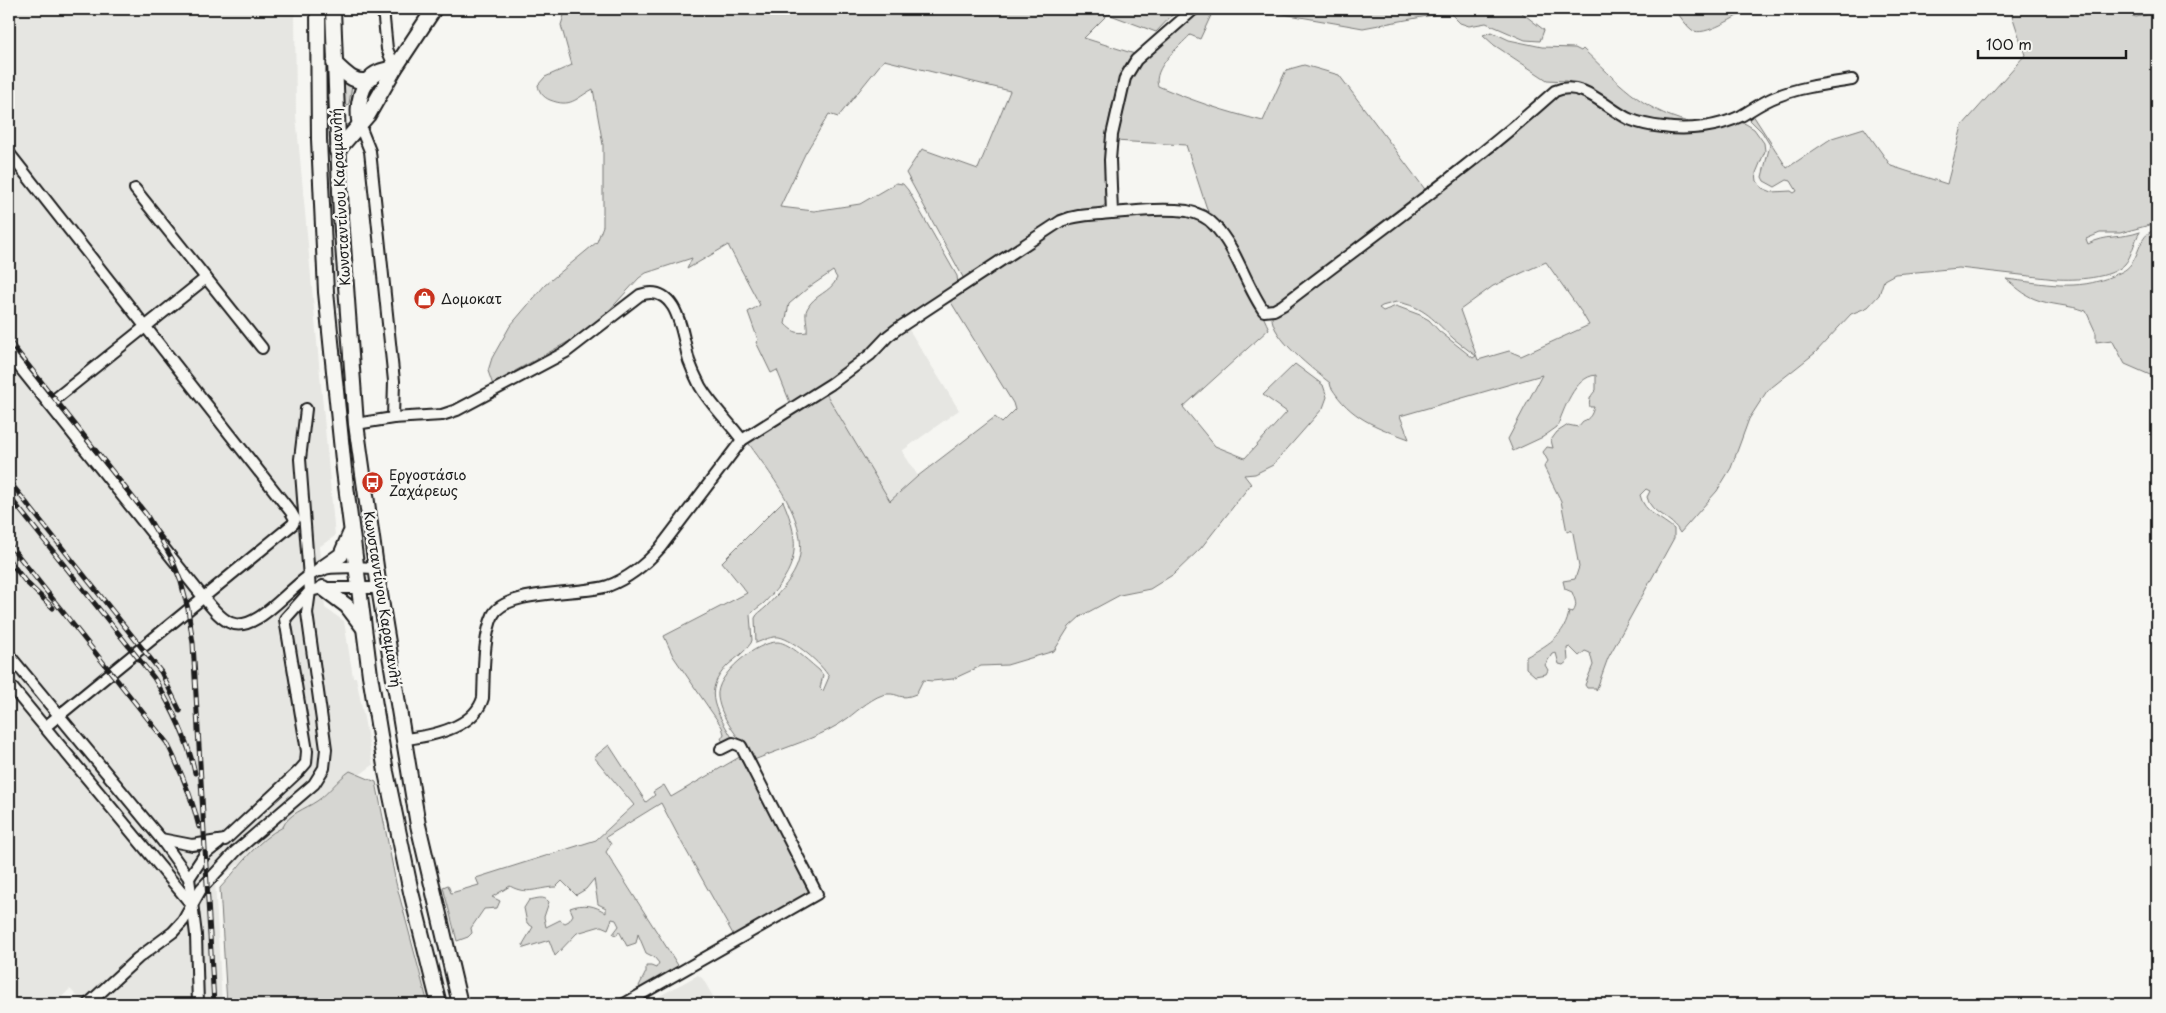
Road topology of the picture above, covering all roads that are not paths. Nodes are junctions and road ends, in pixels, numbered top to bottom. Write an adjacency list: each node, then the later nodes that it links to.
1 (318, 9): 24 (main road, Κωνσταντίνου Καραμανλή)
2 (333, 9): 6 (main road, Κωνσταντίνου Καραμανλή)
3 (383, 9): 7 (street)
4 (434, 9): 7 (main road)
5 (1194, 9): 14 (street)
6 (334, 62): 8 (main road); 11 (main road, Κωνσταντίνου Καραμανλή)
7 (395, 68): 8 (main road); 10 (main road)
8 (368, 80): 10 (main road)
9 (1852, 80): 14 (street)
10 (360, 126): 11 (main road); 21 (street)
11 (337, 151): 22 (main road, Κωνσταντίνου Καραμανλή)
12 (9, 152): 16 (street)
13 (135, 189): 15 (street)
14 (1112, 213): 23 (street)
15 (206, 278): 16 (street); 17 (street)
16 (145, 326): 19 (street); 32 (street)
17 (262, 348)
18 (9, 354): 19 (street)
19 (49, 404): 32 (street)
20 (306, 409): 28 (street)
21 (393, 418): 22 (street); 23 (street)
22 (356, 424): 26 (main road, Κωνσταντίνου Καραμανλή)
23 (742, 440): 38 (street)
24 (351, 529): 25 (main road, Κωνσταντίνου Καραμανλή); 27 (main road)
25 (357, 568): 26 (street); 27 (street); 29 (main road, Κωνσταντίνου Καραμανλή)
26 (377, 568): 30 (main road, Κωνσταντίνου Καραμανλή)
27 (321, 569): 28 (street)
28 (308, 575): 31 (street); 32 (street)
29 (360, 588): 30 (street); 31 (street); 33 (main road, Κωνσταντίνου Καραμανλή)
30 (379, 588): 38 (main road, Κωνσταντίνου Καραμανλή)
31 (317, 590): 33 (main road); 41 (street); 43 (street)
32 (203, 598): 36 (street)
33 (364, 627): 46 (main road, Κωνσταντίνου Καραμανλή)
34 (9, 655): 36 (street)
35 (9, 684): 37 (street)
36 (59, 715): 37 (street); 40 (street)
37 (45, 727): 43 (street)
38 (405, 739): 47 (main road, Κωνσταντίνου Καραμανλή)
39 (721, 749): 48 (street)
40 (161, 839): 41 (street); 42 (street)
41 (225, 840): 42 (street)
42 (189, 878): 43 (street)
43 (192, 905): 44 (street); 45 (street)
44 (88, 1004)
45 (198, 1004)
46 (439, 1004)
47 (460, 1004)
48 (624, 1004)

